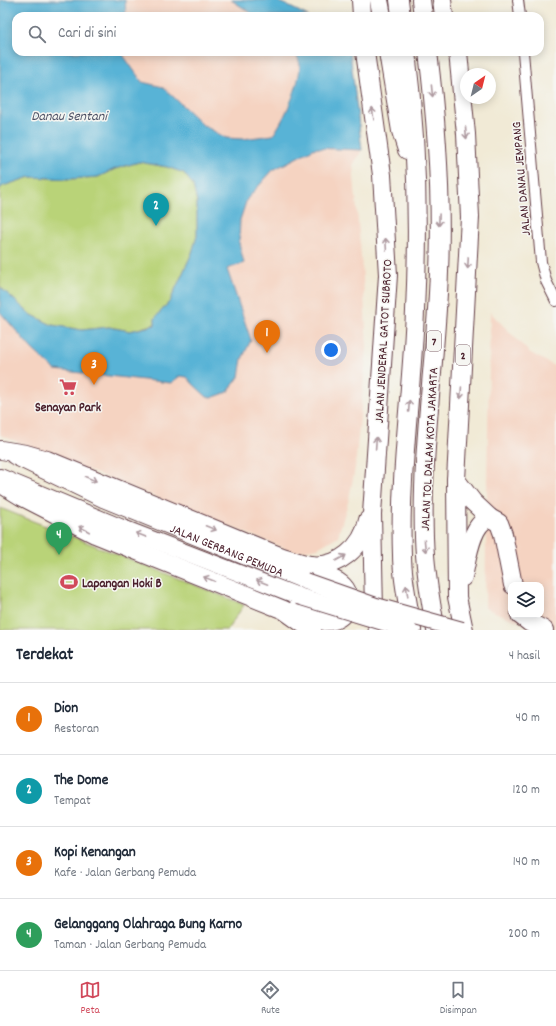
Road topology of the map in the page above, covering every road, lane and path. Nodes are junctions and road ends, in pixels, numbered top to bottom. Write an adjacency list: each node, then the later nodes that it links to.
1 (361, 0): 8 (highway)
2 (379, 0): 9 (highway)
3 (399, 0): 10 (highway)
4 (421, 0): 11 (highway)
5 (442, 0): 12 (highway)
6 (454, 0): 13 (highway)
7 (518, 0): 14 (street)
8 (362, 12)
9 (381, 12)
10 (400, 12)
11 (422, 12)
12 (444, 12)
13 (455, 12)
14 (520, 12)
15 (366, 56): 29 (highway, JALAN JENDERAL GATOT SUBROTO, one-way to 15)
16 (389, 56): 24 (highway)
17 (406, 56): 24 (highway, JALAN TOL DALAM KOTA JAKARTA / 7)
18 (428, 56): 40 (highway, JALAN TOL DALAM KOTA JAKARTA / 7, one-way to 40)
19 (453, 56): 22 (highway)
20 (458, 56): 22 (highway, 2)
21 (523, 56): 25 (street, JALAN DANAU JEMPANG)
22 (460, 80)
23 (463, 104): 28 (highway, 2, one-way to 28)
24 (416, 178): 39 (highway, JALAN TOL DALAM KOTA JAKARTA / 7, one-way to 24)
25 (556, 300)
26 (0, 450): 32 (highway, one-way to 32); 41 (main road, JALAN GERBANG PEMUDA, bridge)
27 (0, 477): 39 (main road, JALAN GERBANG PEMUDA, one-way to 27, bridge)
28 (456, 480): 31 (highway); 34 (highway, 2)
29 (373, 482): 32 (highway, one-way to 29); 38 (highway, JALAN JENDERAL GATOT SUBROTO)
30 (0, 483): 35 (highway, one-way to 30)
31 (490, 518): 33 (highway); 34 (highway)
32 (277, 555): 35 (highway)
33 (512, 582)
34 (457, 597): 41 (highway, 2)
35 (264, 601): 37 (highway)
36 (524, 618): 42 (highway)
37 (312, 630)
38 (378, 630)
39 (411, 630)
40 (436, 630)
41 (463, 630)
42 (544, 630)

